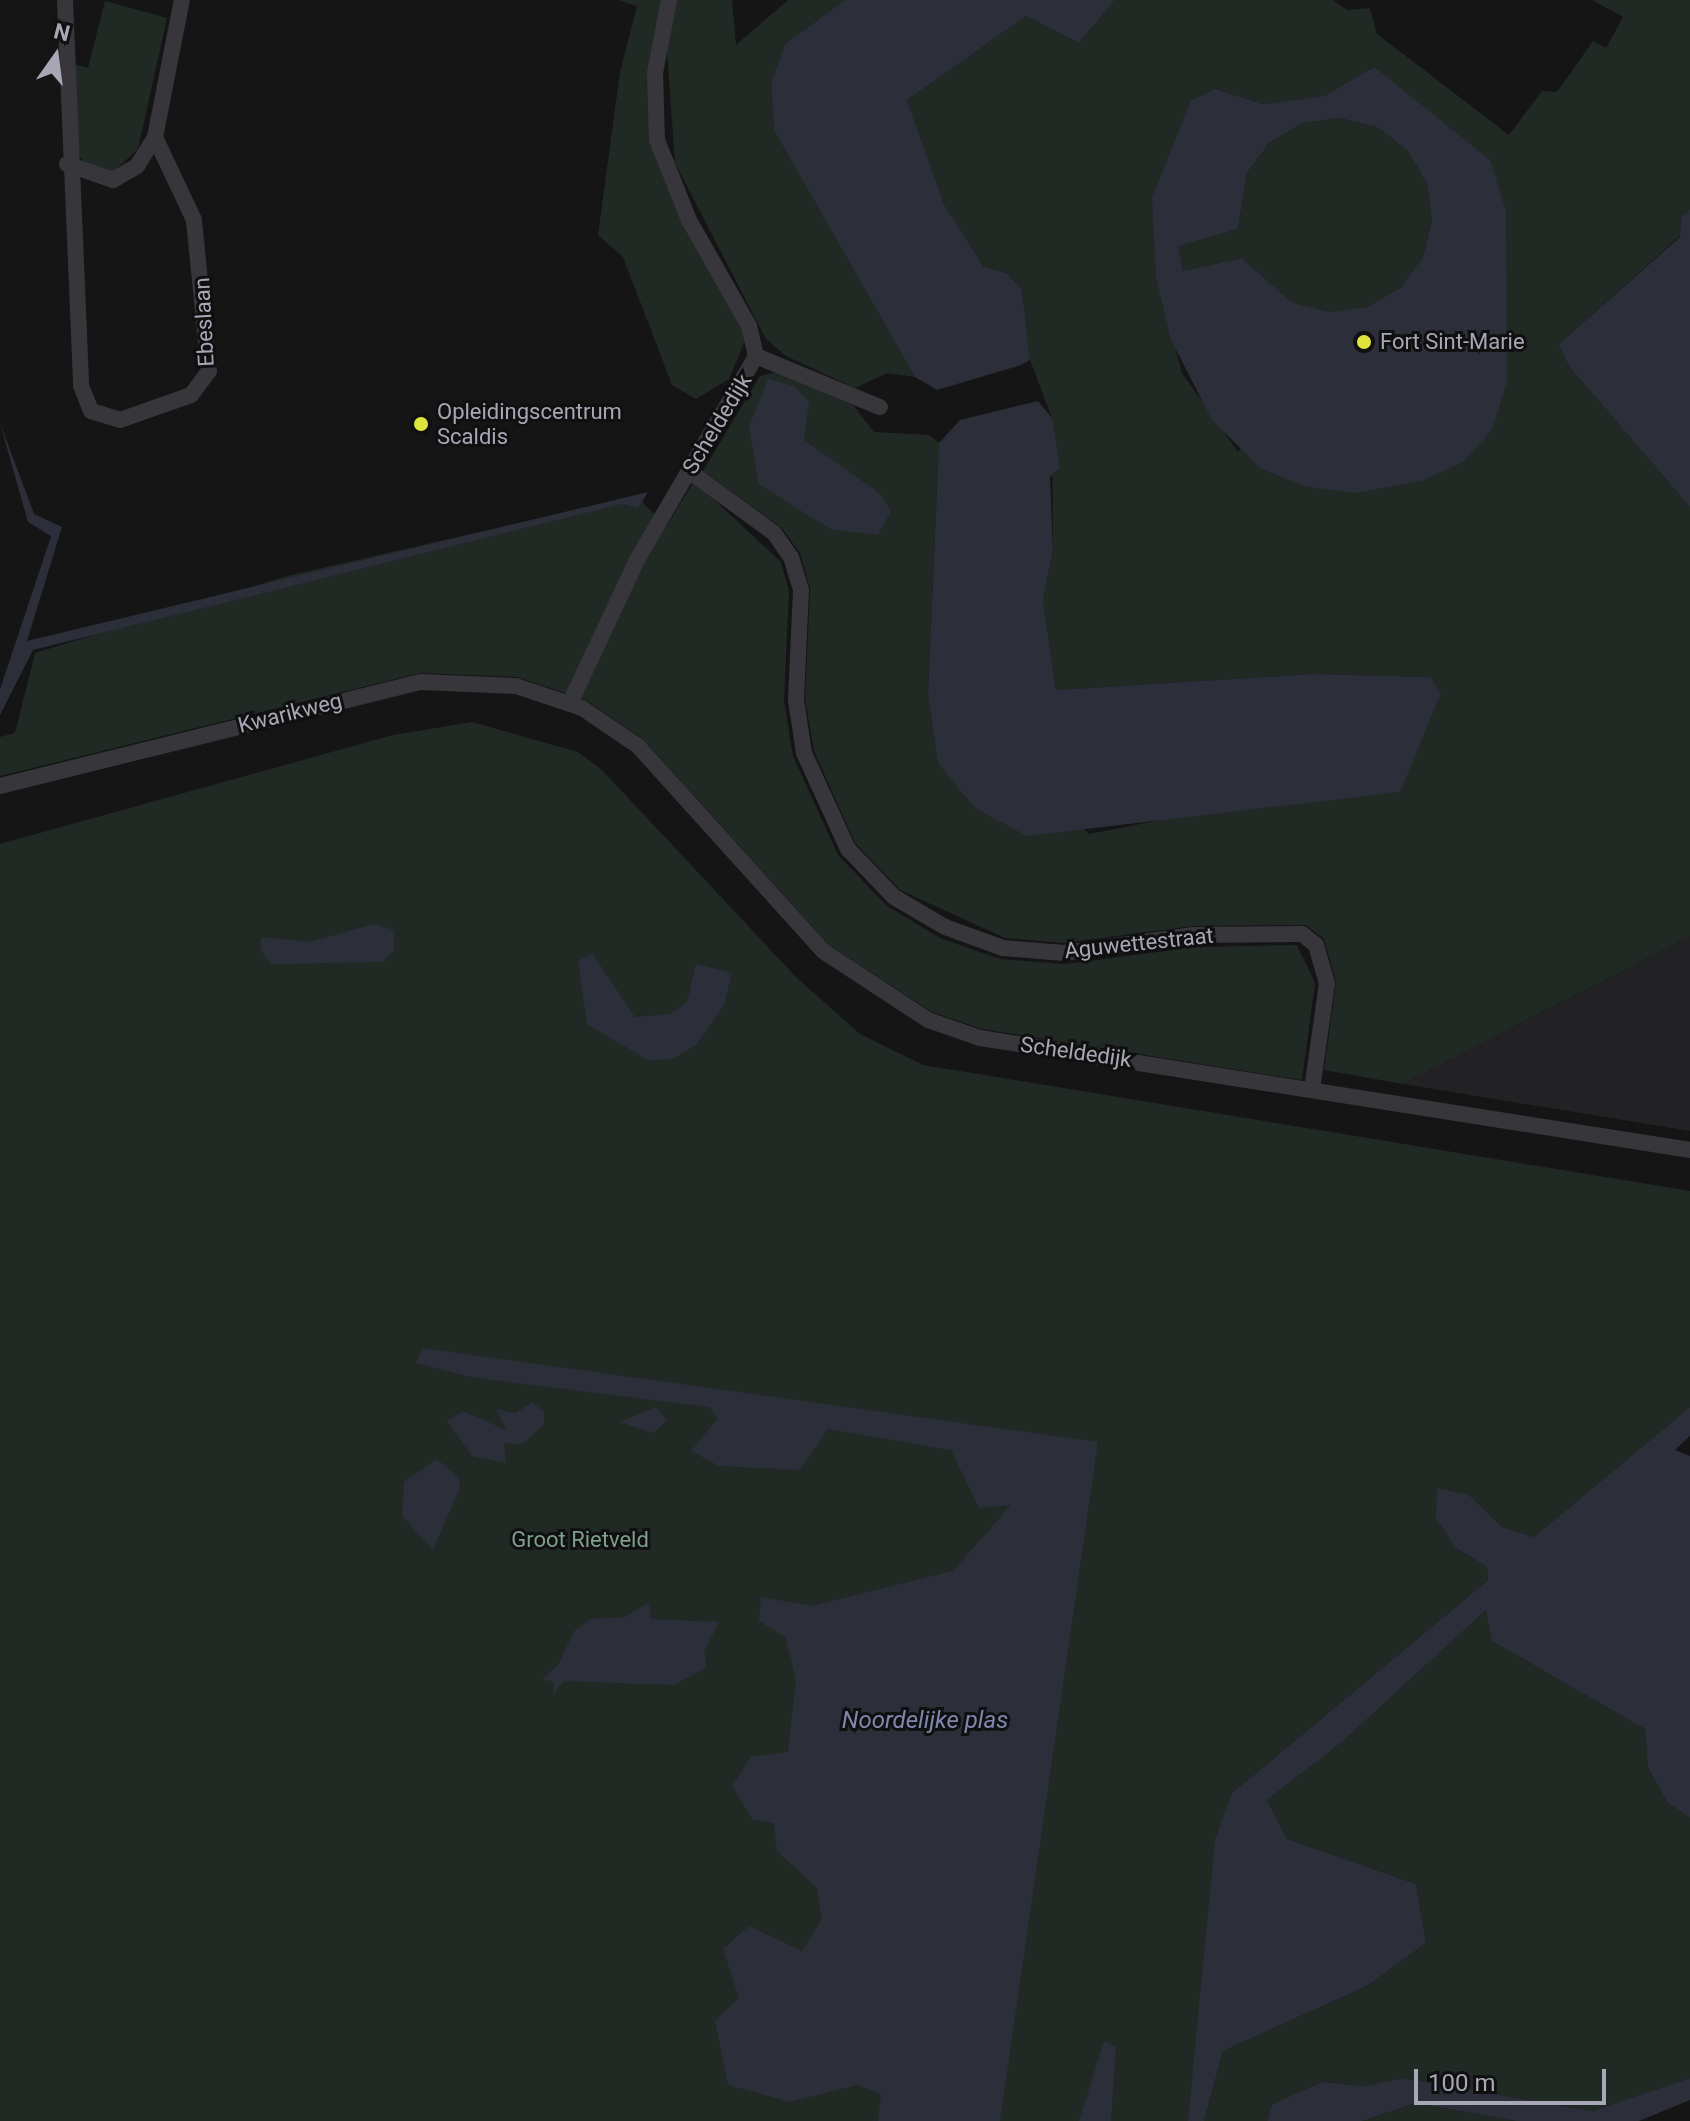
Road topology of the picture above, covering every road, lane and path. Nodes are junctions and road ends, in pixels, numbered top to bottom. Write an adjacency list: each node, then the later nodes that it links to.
1 (65, 0): 5 (street, Ebeslaan)
2 (182, 0): 4 (street)
3 (669, 0): 6 (street, Scheldedijk)
4 (155, 137): 5 (street); 5 (street, Ebeslaan)
5 (67, 164)
6 (756, 356): 7 (street); 8 (street, Scheldedijk)
7 (880, 407)
8 (689, 471): 9 (street, Scheldedijk); 11 (street, Aguwettestraat)
9 (576, 706): 10 (street, Kwarikweg); 11 (street, Scheldedijk)
10 (0, 786)
11 (1312, 1090): 12 (street, Scheldedijk)
12 (1690, 1150)

